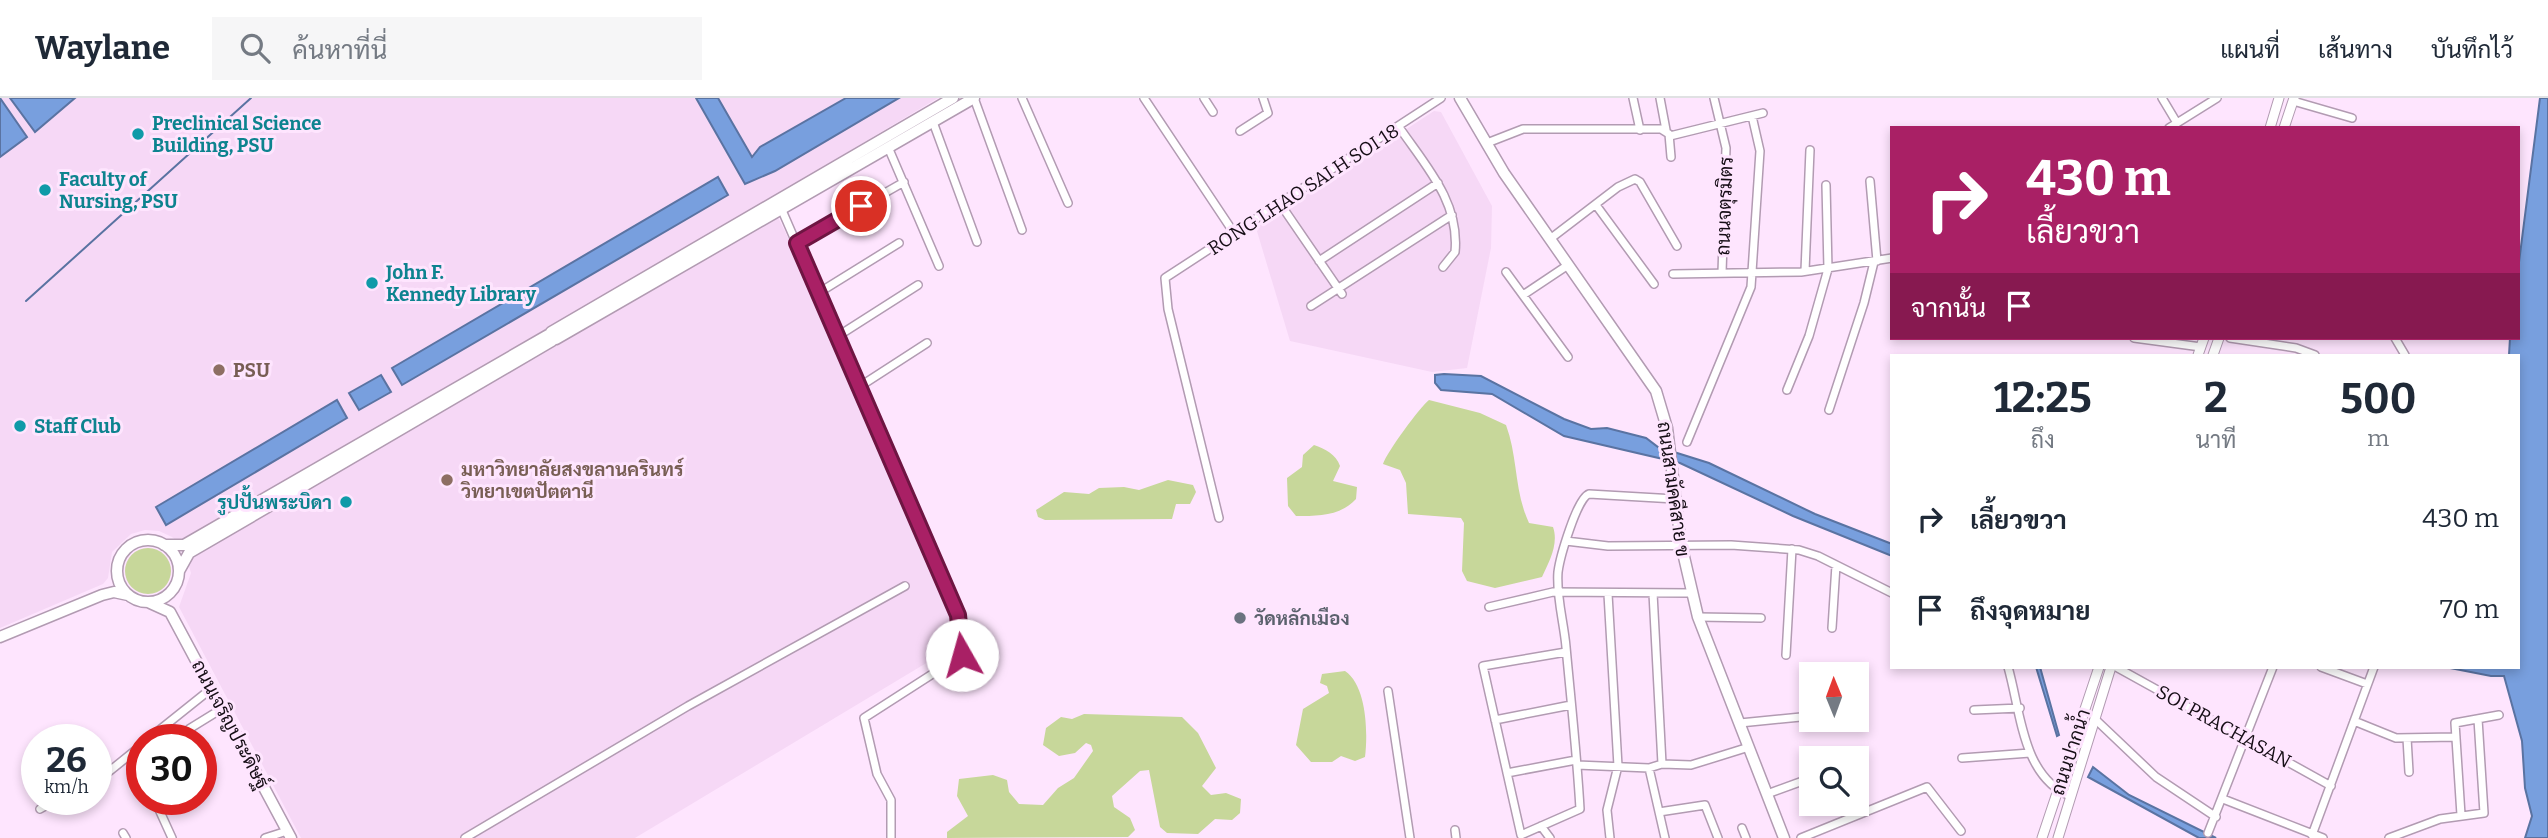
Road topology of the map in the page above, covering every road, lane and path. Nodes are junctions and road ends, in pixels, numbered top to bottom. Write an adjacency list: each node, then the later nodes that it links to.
1 (953, 98): 39 (main road)
2 (974, 98): 20 (main road); 43 (street)
3 (1022, 98): 38 (street)
4 (1144, 98): 44 (street)
5 (1204, 98): 16 (street)
6 (1264, 98): 28 (street)
7 (1441, 98): 26 (street, RONG LHAO SAI H SOI 18)
8 (1460, 98): 30 (main road, ถนนสามัคคีสาย ข)
9 (1633, 98): 27 (street)
10 (1660, 98): 29 (street)
11 (1714, 98): 22 (street, ถนนจตุรมิตร)
12 (2162, 98): 21 (street)
13 (2217, 98): 21 (street)
14 (2279, 98): 24 (street)
15 (2293, 99): 19 (street); 25 (street)
16 (1213, 112)
17 (1763, 113): 18 (street)
18 (1752, 116): 22 (street); 60 (street)
19 (2352, 118)
20 (933, 122): 31 (main road); 46 (street)
21 (2177, 123): 23 (street)
22 (1720, 124): 29 (street); 59 (street, ถนนจตุรมิตร)
23 (2172, 126)
24 (2271, 126)
25 (2285, 126)
26 (1399, 127): 36 (street); 40 (street, RONG LHAO SAI H SOI 18)
27 (1640, 130): 29 (street); 30 (street)
28 (1240, 131)
29 (1668, 133): 33 (street)
30 (1487, 143): 45 (main road, ถนนสามัคคีสาย ข)
31 (888, 148): 35 (street); 39 (main road)
32 (1810, 150): 57 (street)
33 (1671, 157)
34 (1870, 181): 52 (street)
35 (904, 182): 47 (street); 54 (street)
36 (1438, 183): 42 (street); 51 (street)
37 (1826, 185): 56 (street)
38 (1068, 203)
39 (779, 205): 47 (street); 69 (main road)
40 (1281, 205): 44 (street, RONG LHAO SAI H SOI 18); 51 (street)
41 (1597, 205): 45 (street); 49 (street); 62 (street)
42 (1452, 215): 55 (street); 64 (street)
43 (1022, 230)
44 (1234, 233): 81 (street, RONG LHAO SAI H SOI 18)
45 (1550, 239): 53 (main road, ถนนสามัคคีสาย ข)
46 (977, 242)
47 (797, 243): 65 (street)
48 (899, 243): 65 (street)
49 (1677, 246)
50 (1890, 258): 52 (street)
51 (1319, 261): 64 (street)
52 (1876, 261): 56 (street); 78 (street)
53 (1568, 265): 66 (street); 80 (main road, ถนนสามัคคีสาย ข)
54 (939, 266)
55 (1443, 267)
56 (1828, 269): 57 (street); 77 (street)
57 (1805, 271): 60 (street)
58 (1506, 272): 66 (street)
59 (1721, 273): 60 (street); 61 (street)
60 (1752, 273): 79 (street)
61 (1673, 274)
62 (1654, 284)
63 (918, 285): 68 (street)
64 (1340, 291): 67 (street)
65 (820, 292): 68 (street)
66 (1523, 295): 75 (street)
67 (1311, 306)
68 (838, 336): 76 (street)
69 (552, 337): 84 (main road); 87 (main road)
70 (2149, 340): 73 (street)
71 (2243, 340): 74 (street)
72 (927, 343): 76 (street)
73 (2201, 347)
74 (2314, 354)
75 (1568, 357)
76 (859, 387): 163 (street)
77 (1787, 390)
78 (1829, 410)
79 (1687, 442)
80 (1675, 499): 82 (street); 83 (main road, ถนนสามัคคีสาย ข)
81 (1219, 518)
82 (1566, 541): 83 (street); 91 (street)
83 (1681, 544): 85 (street); 94 (main road, ถนนสามัคคีสาย ข)
84 (164, 545): 87 (main road); 88 (main road)
85 (1792, 550): 86 (street); 106 (street)
86 (1836, 565): 92 (street); 103 (street)
87 (179, 570): 90 (main road)
88 (118, 571): 96 (main road); 97 (main road)
89 (905, 586): 162 (street)
90 (173, 590): 98 (main road); 100 (main road)
91 (1559, 592): 95 (street); 99 (street); 105 (street)
92 (1890, 592)
93 (1653, 593): 94 (street); 95 (street); 138 (street)
94 (1691, 593): 101 (main road, ถนนสามัคคีสาย ข)
95 (1608, 594): 139 (street)
96 (102, 595): 97 (main road); 104 (main road)
97 (128, 595): 98 (main road)
98 (148, 602): 100 (main road)
99 (1489, 607)
100 (170, 612): 115 (main road, ถนนเจริญประดิษฐ์)
101 (1698, 617): 102 (street); 127 (main road, ถนนสามัคคีสาย ข)
102 (1761, 618)
103 (1832, 628)
104 (0, 637)
105 (1566, 652): 117 (street); 125 (street)
106 (1786, 655)
107 (2009, 669): 119 (street)
108 (2098, 669): 146 (street, ถนนปากน้ำ)
109 (2110, 669): 123 (street, ถนนปากน้ำ)
110 (2120, 669): 130 (street, SOI PRACHASAN)
111 (2272, 669): 130 (street)
112 (2326, 669): 114 (street)
113 (2373, 669): 114 (street)
114 (2367, 684): 126 (street)
115 (213, 688): 118 (main road, ถนนเจริญประดิษฐ์); 128 (street)
116 (1388, 691): 164 (street)
117 (1571, 705): 125 (street); 137 (street)
118 (223, 708): 129 (street); 158 (main road, ถนนเจริญประดิษฐ์)
119 (2020, 708): 120 (street); 134 (street)
120 (1974, 710)
121 (2499, 715): 124 (street)
122 (1799, 717): 127 (street)
123 (2095, 719): 148 (street, ถนนปากน้ำ); 153 (street)
124 (2478, 719): 131 (street); 152 (street)
125 (1495, 720): 143 (street)
126 (2354, 721): 132 (street); 145 (street)
127 (1740, 723): 133 (main road, ถนนสามัคคีสาย ข)
128 (167, 724)
129 (196, 724)
130 (2247, 737): 145 (street, SOI PRACHASAN); 149 (street)
131 (2456, 737): 132 (street); 152 (street)
132 (2407, 738): 142 (street)
133 (1749, 747): 138 (street); 147 (main road, ถนนสามัคคีสาย ข)
134 (2030, 753): 136 (street); 146 (street)
135 (126, 758): 141 (street)
136 (1962, 758)
137 (1577, 762): 139 (street); 143 (street); 154 (street)
138 (1662, 764): 140 (street)
139 (1618, 766): 140 (street); 166 (street)
140 (1649, 768): 150 (street)
141 (112, 769)
142 (2409, 772)
143 (1507, 773): 154 (street)
144 (1799, 782): 147 (street)
145 (2331, 786): 159 (street)
146 (2057, 790): 148 (street); 172 (street, ถนนปากน้ำ)
147 (1768, 793): 170 (main road, ถนนสามัคคีสาย ข)
148 (2070, 796): 173 (street, ถนนปากน้ำ)
149 (2223, 799): 153 (street); 159 (street)
150 (1659, 812): 167 (street); 168 (street)
151 (162, 815): 160 (street)
152 (2461, 815): 175 (street)
153 (2216, 817): 157 (street)
154 (1541, 826): 165 (street)
155 (1742, 828): 169 (street)
156 (1961, 831): 171 (street)
157 (2208, 833)
158 (289, 834): 161 (street)
159 (2312, 835): 174 (street)
160 (172, 838)
161 (265, 838)
162 (465, 838)
163 (891, 838)
164 (1410, 838)
165 (1550, 838)
166 (1609, 838)
167 (1665, 838)
168 (1718, 838)
169 (1746, 838)
170 (1784, 838)
171 (1801, 838)
172 (2042, 838)
173 (2058, 838)
174 (2323, 838)
175 (2389, 838)

